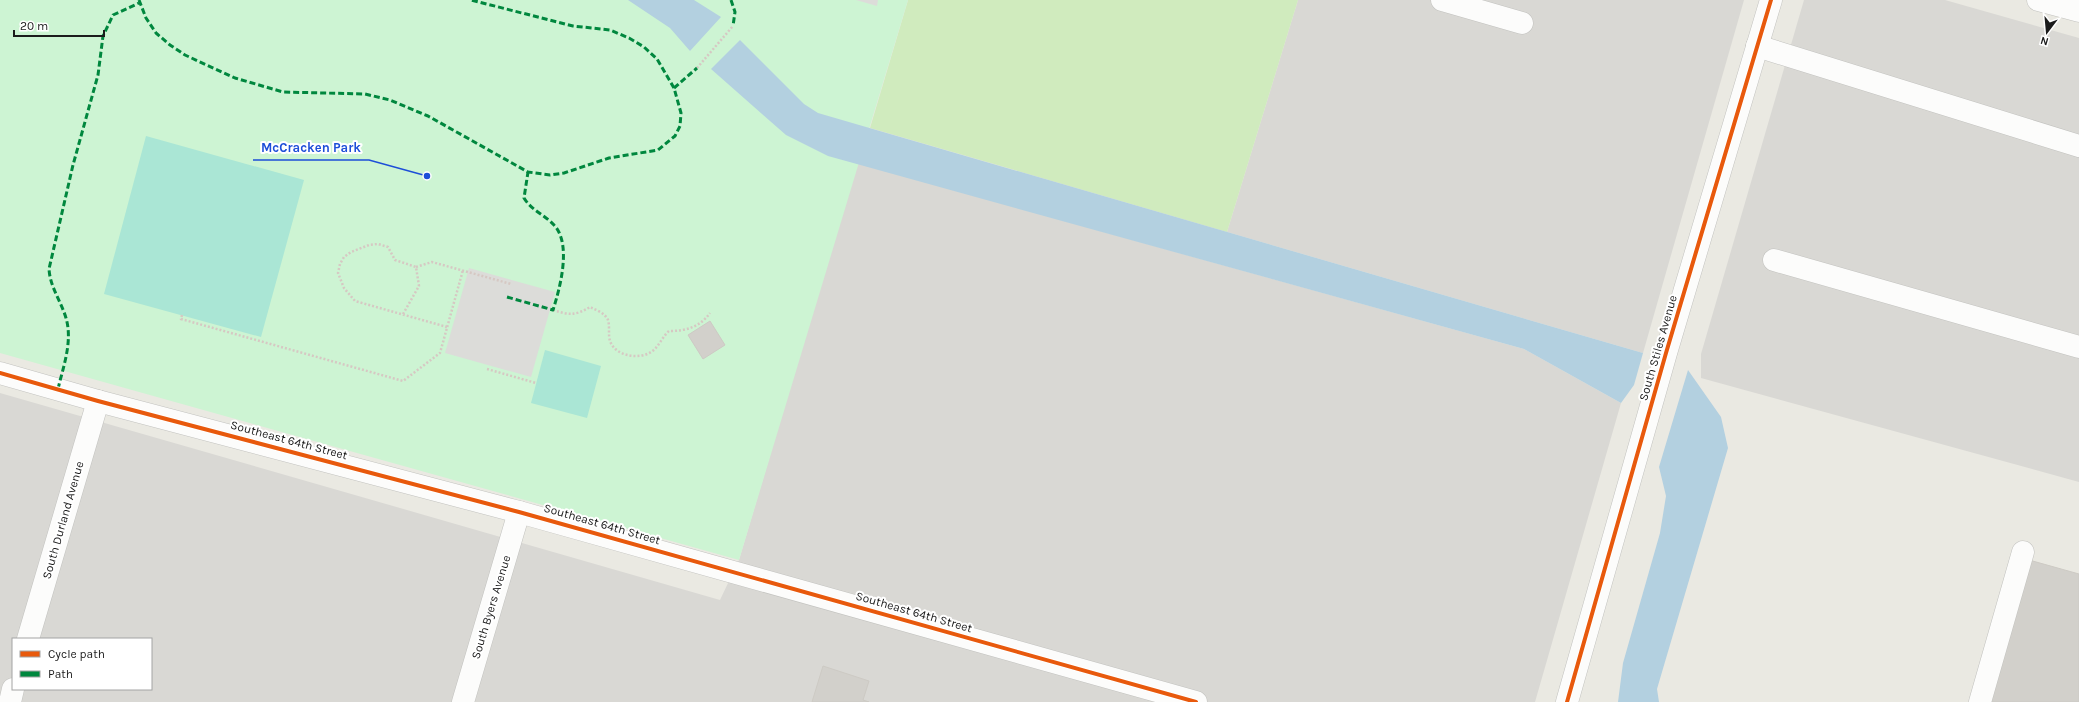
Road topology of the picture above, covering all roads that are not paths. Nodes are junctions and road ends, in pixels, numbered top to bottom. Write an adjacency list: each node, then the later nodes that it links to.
1 (1442, 0): 5 (street)
2 (1771, 0): 6 (street, South Stiles Avenue)
3 (2038, 0): 4 (street)
4 (2079, 11)
5 (1522, 23)
6 (1757, 46): 7 (street); 19 (street, South Stiles Avenue)
7 (2079, 146)
8 (1774, 260): 9 (street)
9 (2079, 347)
10 (0, 372): 11 (street, Southeast 64th Street)
11 (98, 401): 12 (street, Southeast 64th Street); 14 (street, South Durland Avenue)
12 (519, 512): 17 (street, South Byers Avenue); 18 (street, Southeast 64th Street)
13 (2022, 552): 20 (street)
14 (28, 638)
15 (13, 690): 16 (street)
16 (10, 702)
17 (463, 702)
18 (1196, 702)
19 (1567, 702)
20 (1980, 702)

